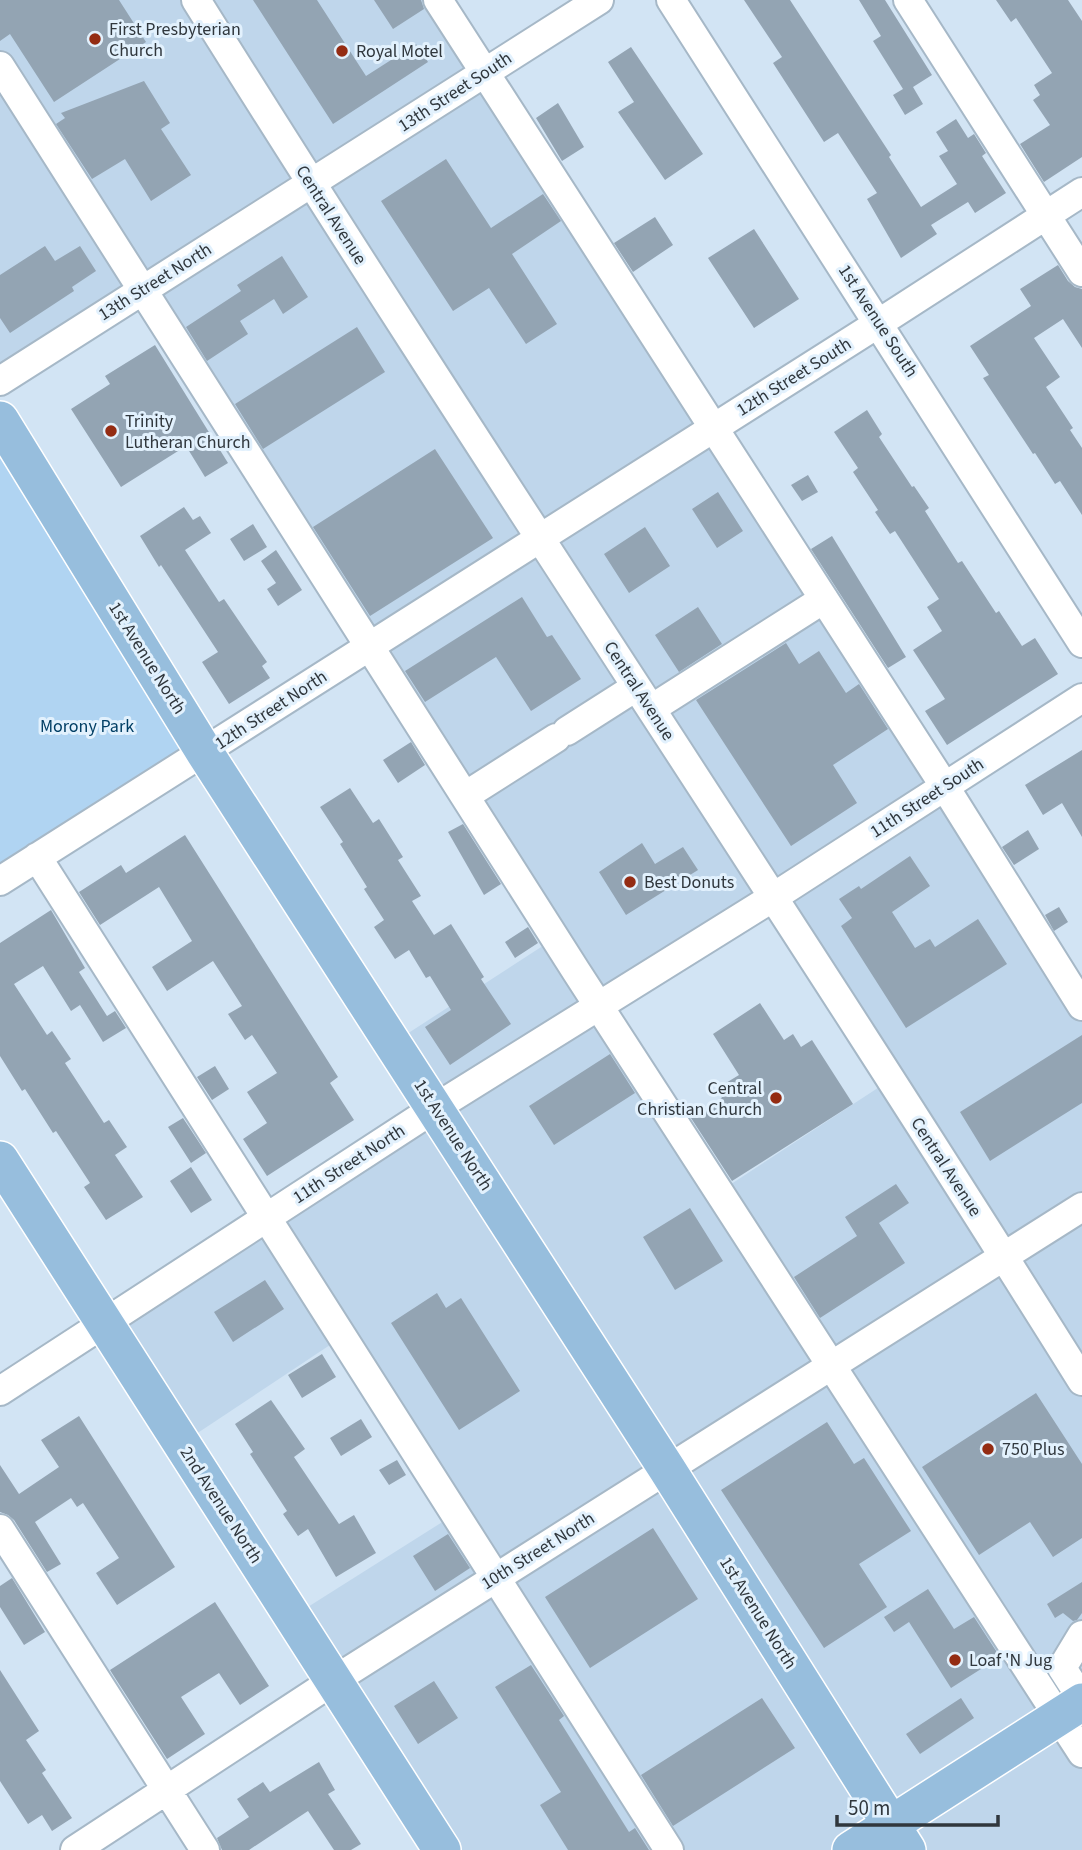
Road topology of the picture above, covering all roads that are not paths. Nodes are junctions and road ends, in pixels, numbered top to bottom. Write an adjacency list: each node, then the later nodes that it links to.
1 (196, 0): 8 (street, Central Avenue)
2 (438, 0): 7 (street)
3 (599, 0): 7 (street, 13th Street South)
4 (671, 0): 13 (street, 1st Avenue South)
5 (908, 0): 10 (street)
6 (0, 66): 12 (street)
7 (485, 73): 8 (street, 13th Street South); 16 (street)
8 (311, 184): 12 (street, 13th Street North); 17 (street, Central Avenue)
9 (1082, 192): 10 (street, 12th Street South)
10 (1046, 215): 11 (street); 13 (street, 12th Street South)
11 (1082, 272)
12 (143, 290): 14 (street, 13th Street North); 20 (street)
13 (879, 323): 16 (street, 12th Street South); 19 (street, 1st Avenue South)
14 (0, 381)
15 (0, 420): 23 (main road, 1st Avenue North)
16 (714, 428): 17 (street, 12th Street South); 18 (street)
17 (540, 537): 20 (street, 12th Street North); 21 (street, Central Avenue)
18 (824, 599): 21 (street); 24 (street)
19 (1082, 643)
20 (370, 647): 23 (street, 12th Street North); 25 (street)
21 (643, 698): 25 (street); 28 (street, Central Avenue)
22 (1082, 698): 24 (street, 11th Street South)
23 (205, 752): 26 (street, 12th Street North); 31 (main road, 1st Avenue North)
24 (945, 787): 28 (street, 11th Street South); 30 (street)
25 (465, 796): 29 (street)
26 (37, 857): 27 (street, 12th Street North); 34 (street)
27 (0, 881)
28 (772, 898): 29 (street, 11th Street North); 35 (street, Central Avenue)
29 (599, 1006): 31 (street, 11th Street North); 37 (street)
30 (1082, 1006)
31 (435, 1108): 34 (street, 11th Street North); 40 (main road, 1st Avenue North)
32 (0, 1160): 36 (main road, 2nd Avenue North)
33 (1082, 1207): 35 (street, 10th Street North)
34 (266, 1218): 36 (street, 11th Street North); 42 (street)
35 (1004, 1257): 37 (street, 10th Street North); 38 (street, Central Avenue)
36 (104, 1323): 39 (street, 11th Street North); 44 (main road, 2nd Avenue North)
37 (831, 1366): 40 (street, 10th Street North); 45 (street)
38 (1082, 1381)
39 (0, 1391)
40 (667, 1469): 42 (street, 10th Street North); 48 (main road, 1st Avenue North)
41 (0, 1529): 47 (street)
42 (496, 1577): 44 (street, 10th Street North); 52 (street)
43 (1082, 1635): 45 (street)
44 (333, 1681): 47 (street, 10th Street North); 51 (main road, 2nd Avenue North)
45 (1074, 1706): 46 (street); 48 (main road)
46 (1082, 1754)
47 (167, 1790): 49 (street, 10th Street North); 50 (street)
48 (899, 1837): 53 (main road)
49 (75, 1850)
50 (205, 1850)
51 (442, 1850)
52 (669, 1850)
53 (851, 1850)

